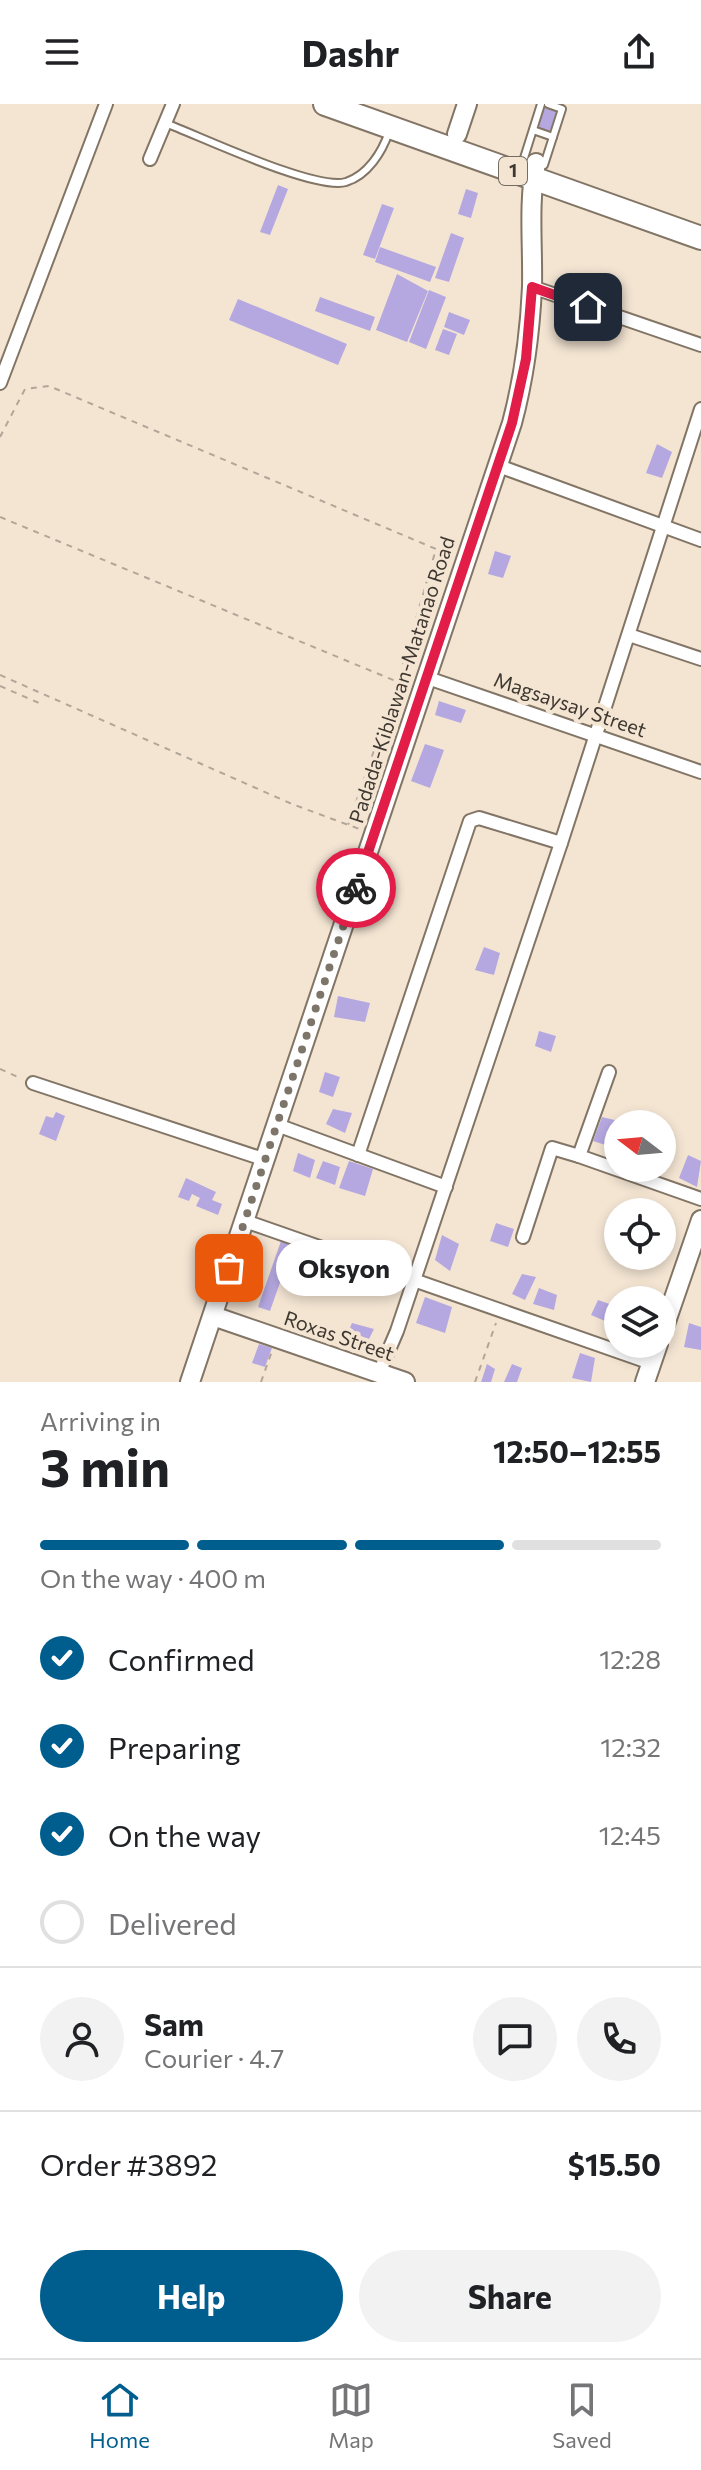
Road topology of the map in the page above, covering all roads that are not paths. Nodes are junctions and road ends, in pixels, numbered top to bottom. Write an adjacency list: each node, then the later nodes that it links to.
1 (106, 104): 19 (street)
2 (173, 104): 8 (street)
3 (325, 104): 9 (highway, 1)
4 (370, 104): 11 (highway, 1)
5 (467, 104): 11 (main road)
6 (541, 104): 10 (lane)
7 (548, 104): 12 (lane)
8 (165, 123): 9 (lane); 13 (street)
9 (390, 127): 14 (highway, 1)
10 (533, 130): 12 (lane); 14 (lane)
11 (457, 134): 14 (highway, 1)
12 (553, 137): 14 (lane)
13 (150, 159)
14 (534, 166): 15 (highway, 1); 16 (highway, 1); 17 (main road, Padada-Kiblawan-Matanao Road)
15 (701, 222)
16 (701, 238)
17 (532, 287): 18 (street); 22 (main road, Padada-Kiblawan-Matanao Road)
18 (701, 345)
19 (0, 383)
20 (701, 409): 21 (street)
21 (697, 439): 23 (street)
22 (496, 465): 23 (street); 27 (main road, Padada-Kiblawan-Matanao Road)
23 (662, 526): 24 (street); 25 (street)
24 (701, 540)
25 (629, 635): 26 (street); 28 (street)
26 (701, 659)
27 (425, 677): 28 (street, Magsaysay Street); 33 (main road, Padada-Kiblawan-Matanao Road)
28 (595, 735): 29 (street, Magsaysay Street); 30 (street)
29 (701, 772)
30 (561, 843): 34 (street); 37 (street)
31 (609, 1072): 35 (street)
32 (33, 1083): 36 (street)
33 (277, 1125): 34 (street); 36 (main road, Padada-Kiblawan-Matanao Road)
34 (358, 1155): 37 (street)
35 (579, 1156): 38 (street); 41 (street)
36 (266, 1160): 40 (main road, Padada-Kiblawan-Matanao Road)
37 (446, 1187): 42 (street)
38 (701, 1199)
39 (701, 1220): 43 (main road)
40 (245, 1221): 42 (street); 44 (main road, Padada-Kiblawan-Matanao Road)
41 (523, 1237)
42 (414, 1280): 46 (street); 47 (street)
43 (676, 1292)
44 (213, 1316): 47 (main road, Roxas Street); 48 (main road, Padada-Kiblawan-Matanao Road)
45 (653, 1358): 46 (main road)
46 (651, 1363): 50 (main road)
47 (379, 1373): 49 (main road, Roxas Street)
48 (190, 1382)
49 (405, 1382)
50 (645, 1382)

